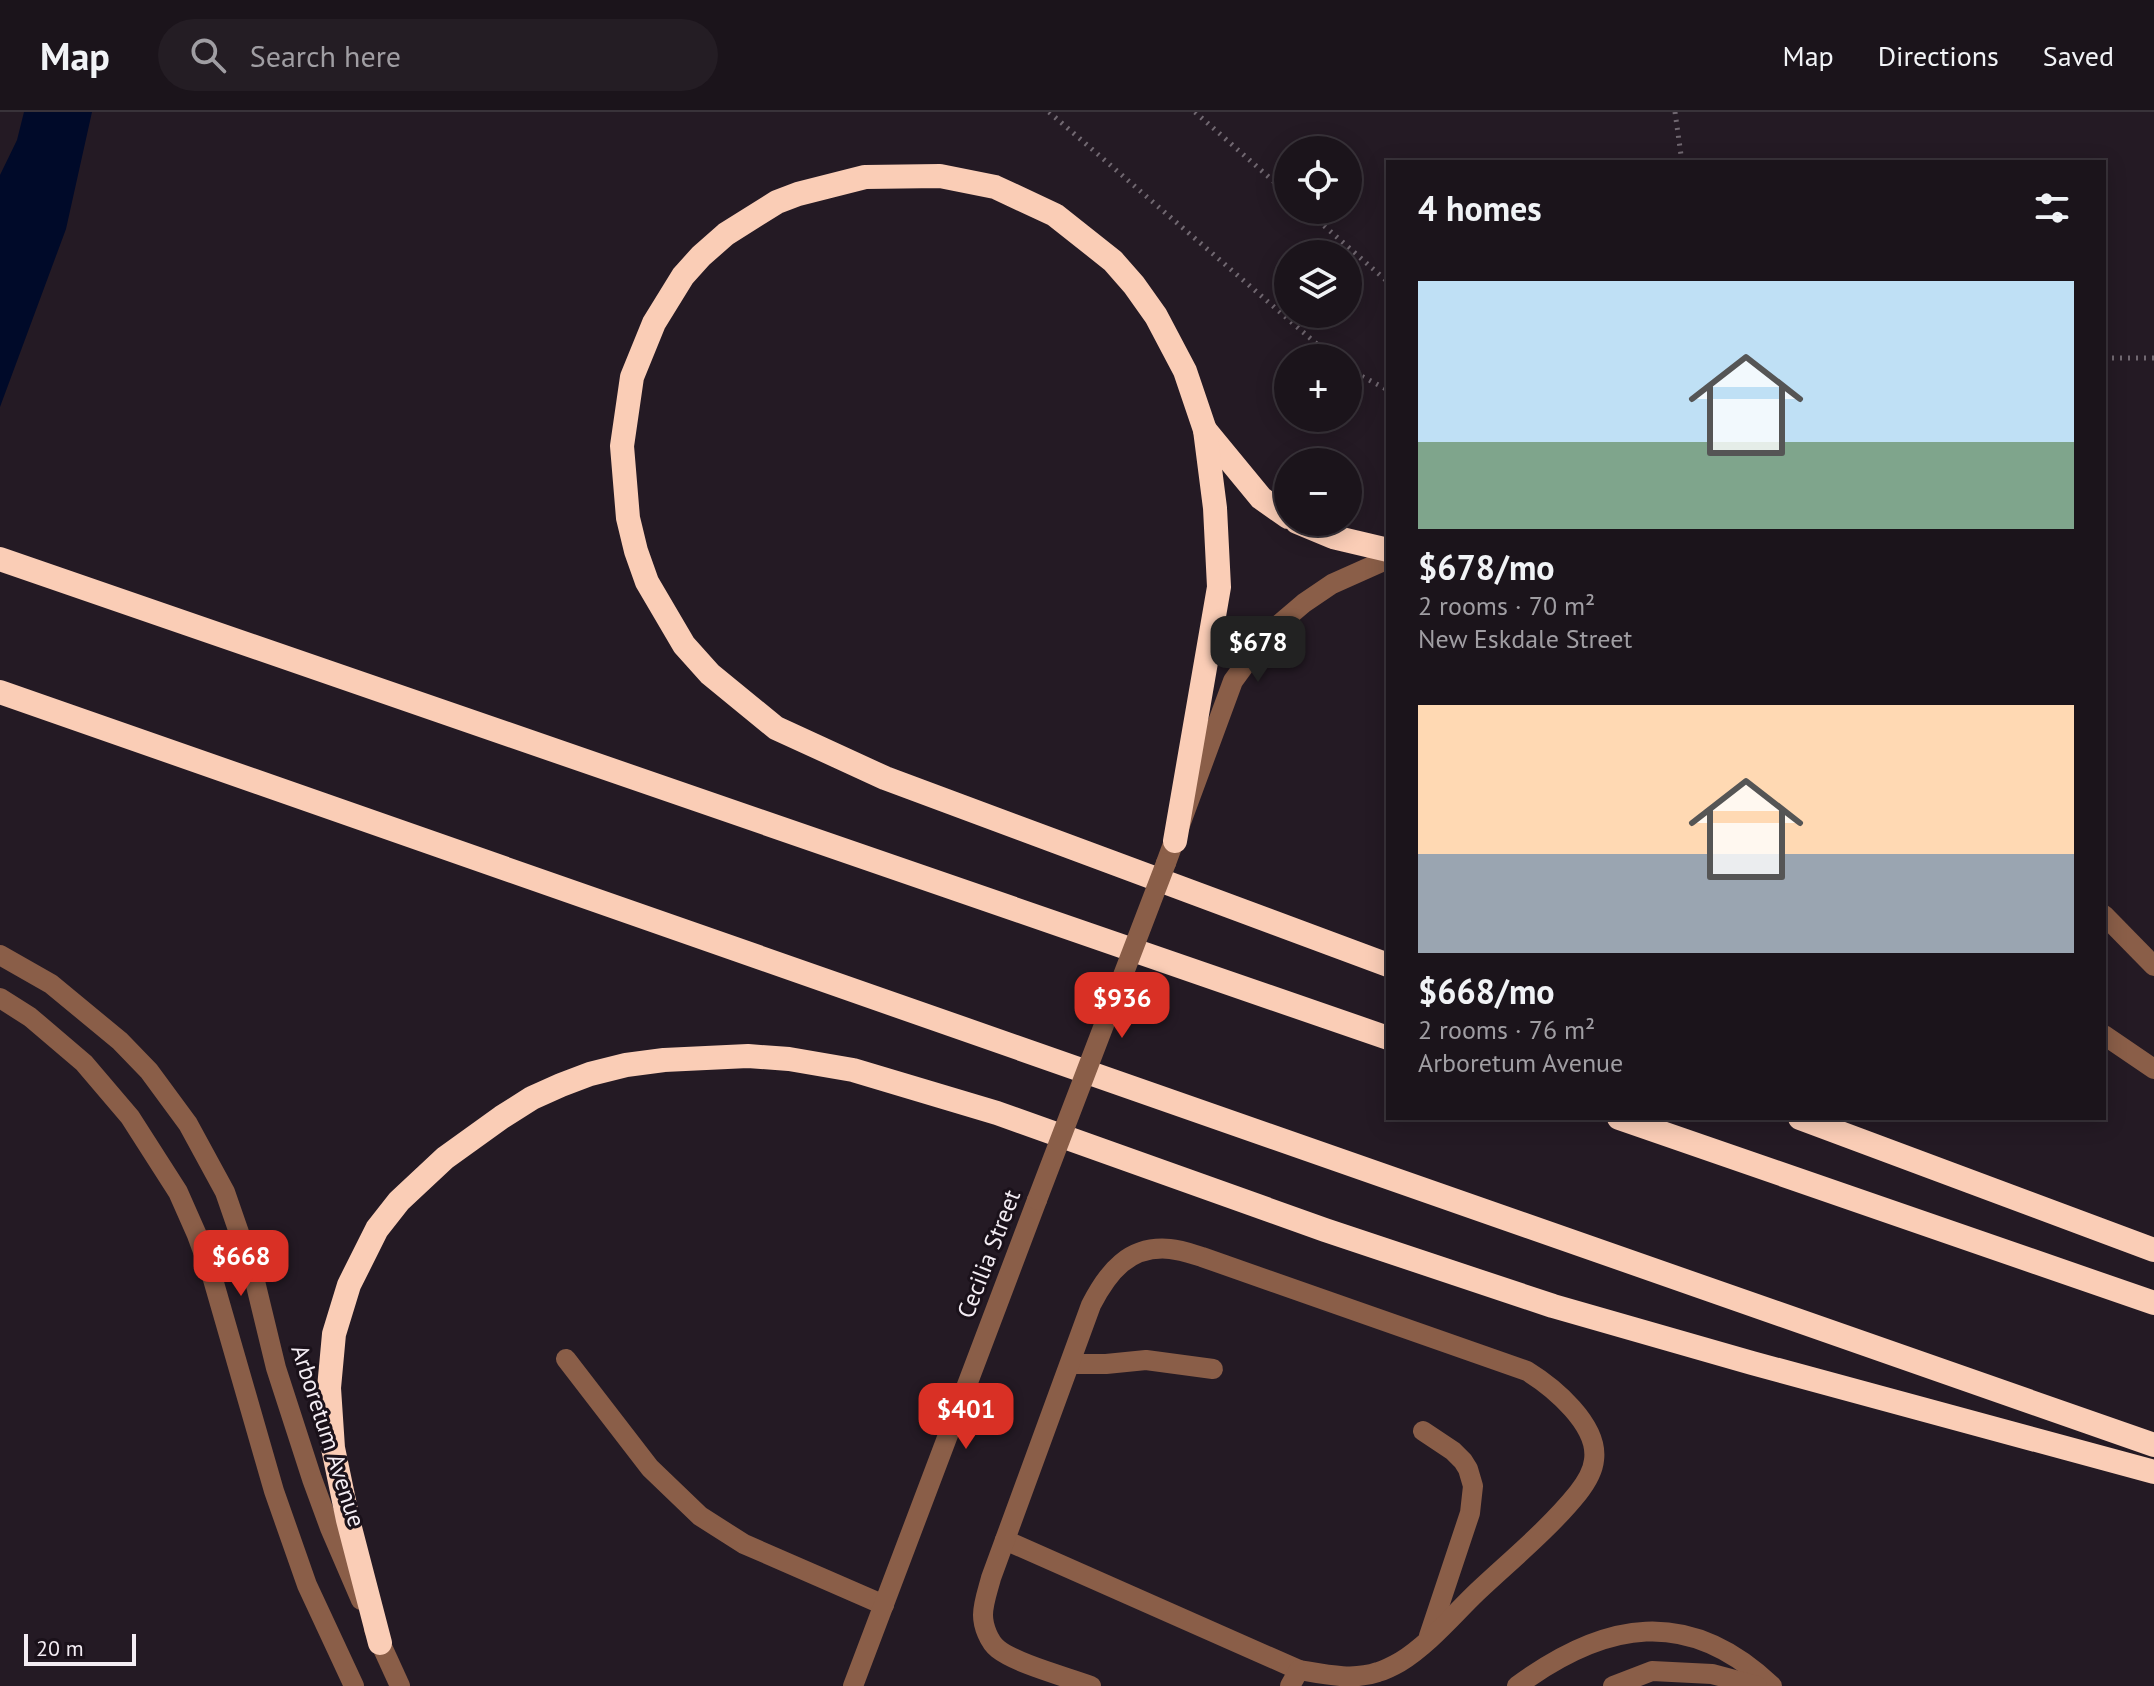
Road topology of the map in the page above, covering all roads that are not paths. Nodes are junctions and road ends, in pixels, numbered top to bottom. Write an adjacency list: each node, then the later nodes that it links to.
1 (1205, 430): 2 (highway); 8 (highway); 11 (highway)
2 (1274, 507)
3 (1331, 536): 4 (highway)
4 (1386, 550)
5 (0, 559): 15 (highway)
6 (1386, 560): 8 (street, Cecilia Street)
7 (0, 692): 25 (highway)
8 (1170, 852): 28 (street, Cecilia Street, bridge)
9 (2106, 917): 12 (street)
10 (0, 955): 30 (street, Arboretum Avenue)
11 (1386, 964)
12 (2154, 966)
13 (0, 998): 32 (street)
14 (2106, 1036): 16 (street)
15 (1386, 1037)
16 (2154, 1069)
17 (1625, 1120): 20 (highway)
18 (1805, 1120): 19 (highway)
19 (2154, 1250)
20 (2154, 1303)
21 (566, 1359): 28 (street)
22 (1071, 1364): 23 (street); 27 (street); 29 (street)
23 (1213, 1369)
24 (1423, 1431): 29 (street)
25 (2154, 1445)
26 (2154, 1472): 30 (highway)
27 (1005, 1540): 31 (street); 35 (street)
28 (884, 1605): 34 (street, Cecilia Street)
29 (1427, 1640): 31 (street)
30 (380, 1643): 33 (street, Arboretum Avenue)
31 (1294, 1678)
32 (354, 1686)
33 (400, 1686)
34 (853, 1686)
35 (1091, 1686)
36 (1517, 1686): 39 (street)
37 (1613, 1686): 38 (street)
38 (1757, 1686)
39 (1772, 1686)

